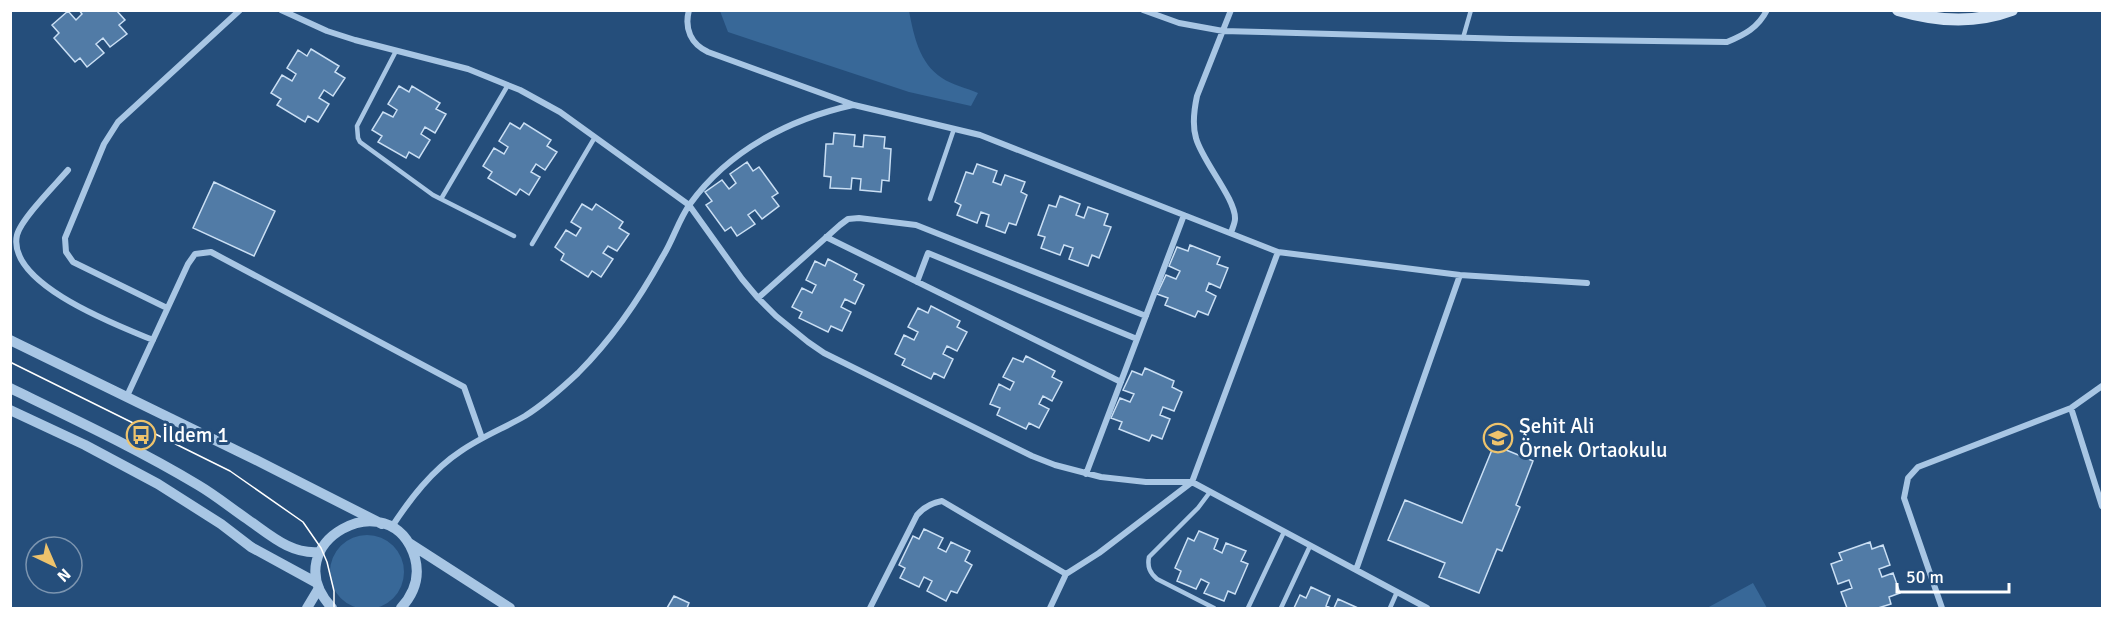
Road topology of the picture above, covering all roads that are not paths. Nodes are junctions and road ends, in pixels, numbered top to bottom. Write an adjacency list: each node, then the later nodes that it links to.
1 (240, 10): 31 (street)
2 (282, 10): 12 (street)
3 (689, 10): 14 (street)
4 (1143, 10): 10 (street)
5 (1231, 10): 10 (street)
6 (1471, 10): 11 (lane)
7 (1767, 10): 11 (street)
8 (1898, 10): 9 (main road)
9 (2012, 10)
10 (1223, 31): 11 (street); 22 (street)
11 (1463, 38)
12 (396, 51): 13 (street); 18 (lane)
13 (508, 85): 16 (street); 18 (lane)
14 (854, 105): 15 (street); 20 (street)
15 (954, 129): 19 (lane); 21 (street)
16 (595, 136): 20 (street); 25 (lane)
17 (68, 170): 35 (street)
18 (441, 199): 23 (lane)
19 (930, 199)
20 (689, 205): 30 (street); 42 (street)
21 (1184, 215): 22 (street); 32 (street)
22 (1231, 233): 26 (street)
23 (514, 236)
24 (826, 237): 28 (street); 30 (street); 32 (street)
25 (532, 244)
26 (1278, 252): 27 (street); 44 (street)
27 (1460, 275): 29 (street); 52 (street)
28 (917, 282): 33 (street); 36 (street)
29 (1587, 283)
30 (758, 298): 43 (street)
31 (167, 309): 35 (street); 42 (street)
32 (1146, 316): 33 (street)
33 (1137, 339): 36 (street)
34 (10, 340): 39 (street)
35 (153, 340): 39 (street)
36 (1121, 382): 43 (street)
37 (2103, 386): 40 (street)
38 (10, 388): 51 (street)
39 (127, 396): 47 (street)
40 (2071, 408): 46 (street); 67 (street)
41 (10, 410): 54 (street)
42 (482, 438): 47 (street)
43 (1086, 474): 44 (street)
44 (1192, 482): 45 (street); 53 (street)
45 (1210, 492): 48 (street); 62 (lane)
46 (2103, 506)
47 (386, 526): 49 (street); 51 (street)
48 (1284, 531): 50 (street); 63 (lane)
49 (407, 542): 58 (street); 59 (street)
50 (1310, 546): 52 (street); 64 (lane)
51 (320, 552): 54 (street)
52 (1356, 570): 55 (street)
53 (1066, 574): 60 (street); 61 (street)
54 (318, 585): 56 (street); 57 (street)
55 (1397, 592): 65 (lane); 66 (street)
56 (307, 609)
57 (332, 609)
58 (401, 609)
59 (510, 609)
60 (870, 609)
61 (1050, 609)
62 (1214, 609)
63 (1248, 609)
64 (1281, 609)
65 (1390, 609)
66 (1427, 609)
67 (1942, 609)

